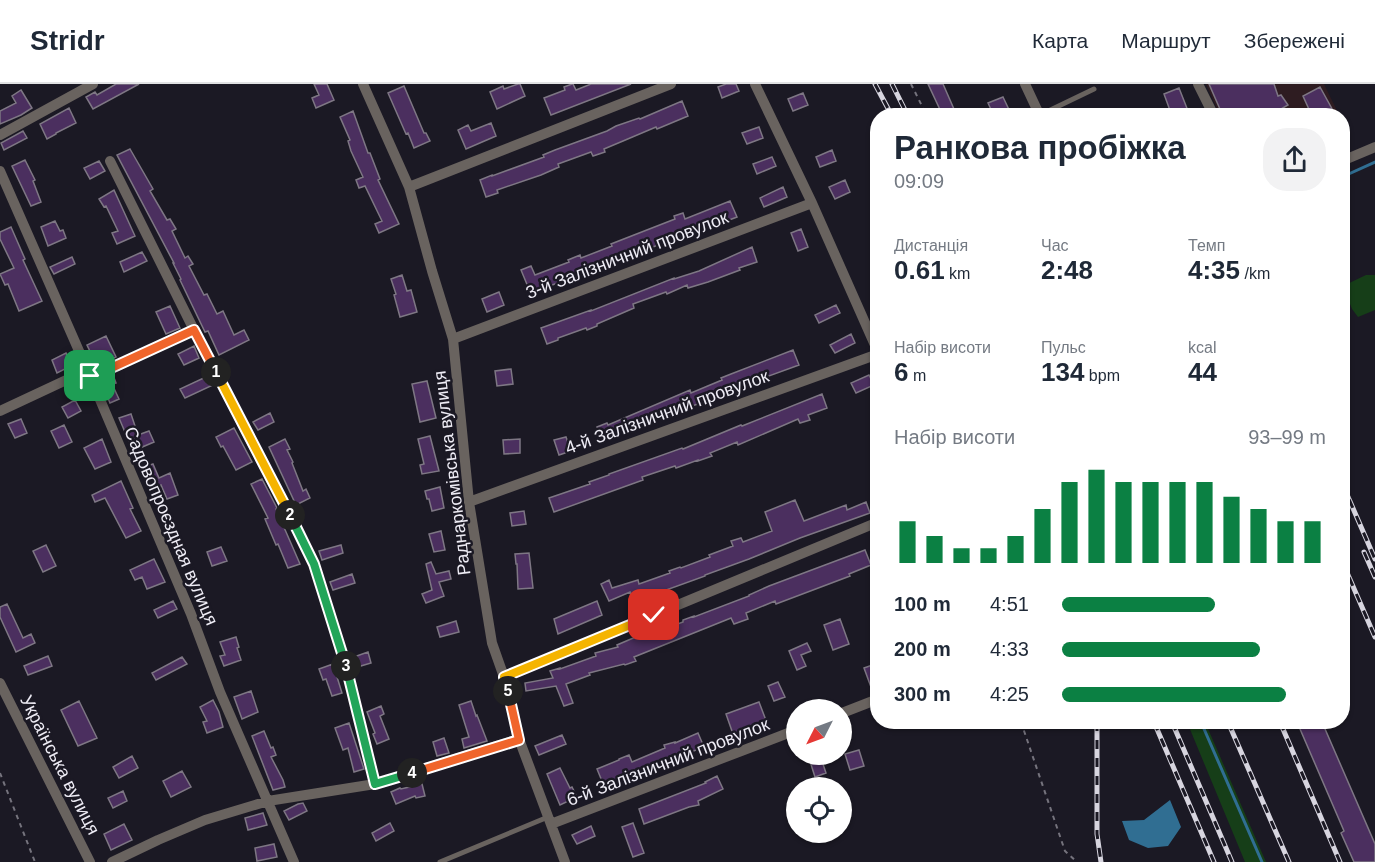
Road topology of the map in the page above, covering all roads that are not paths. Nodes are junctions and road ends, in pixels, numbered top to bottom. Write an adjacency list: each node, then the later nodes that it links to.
1 (93, 84): 11 (street)
2 (363, 84): 16 (street, Раднаркомівська вулиця)
3 (671, 84): 16 (street)
4 (755, 84): 17 (street)
5 (1026, 84): 8 (street)
6 (1198, 84): 10 (street)
7 (1094, 88): 9 (lane)
8 (1037, 108)
9 (1054, 108)
10 (1210, 108)
11 (0, 135)
12 (1375, 147): 13 (street)
13 (1350, 158)
14 (110, 161): 18 (street)
15 (0, 171): 22 (street, Садовопроєздная вулиця)
16 (409, 187): 20 (street, Раднаркомівська вулиця)
17 (812, 203): 19 (street); 20 (street, 3-й Залізничний провулок)
18 (194, 330): 22 (street); 32 (street)
19 (870, 335)
20 (453, 339): 24 (street, Раднаркомівська вулиця)
21 (870, 356): 24 (street, 4-й Залізничний провулок)
22 (90, 376): 23 (street); 33 (street, Садовопроєздная вулиця)
23 (0, 411)
24 (469, 502): 26 (street, Раднаркомівська вулиця)
25 (870, 525): 26 (street)
26 (504, 677): 31 (street, Раднаркомівська вулиця)
27 (0, 683): 35 (street, Українська вулиця)
28 (870, 702): 29 (street)
29 (852, 709)
30 (786, 734): 34 (street, 6-й Залізничний провулок)
31 (519, 740): 32 (street); 34 (street, Раднаркомівська вулиця)
32 (375, 784): 33 (street)
33 (268, 801): 36 (street); 37 (street, Садовопроєздная вулиця)
34 (549, 821): 38 (lane); 39 (street, Раднаркомівська вулиця)
35 (90, 862)
36 (112, 862)
37 (294, 862)
38 (440, 862)
39 (565, 862)

